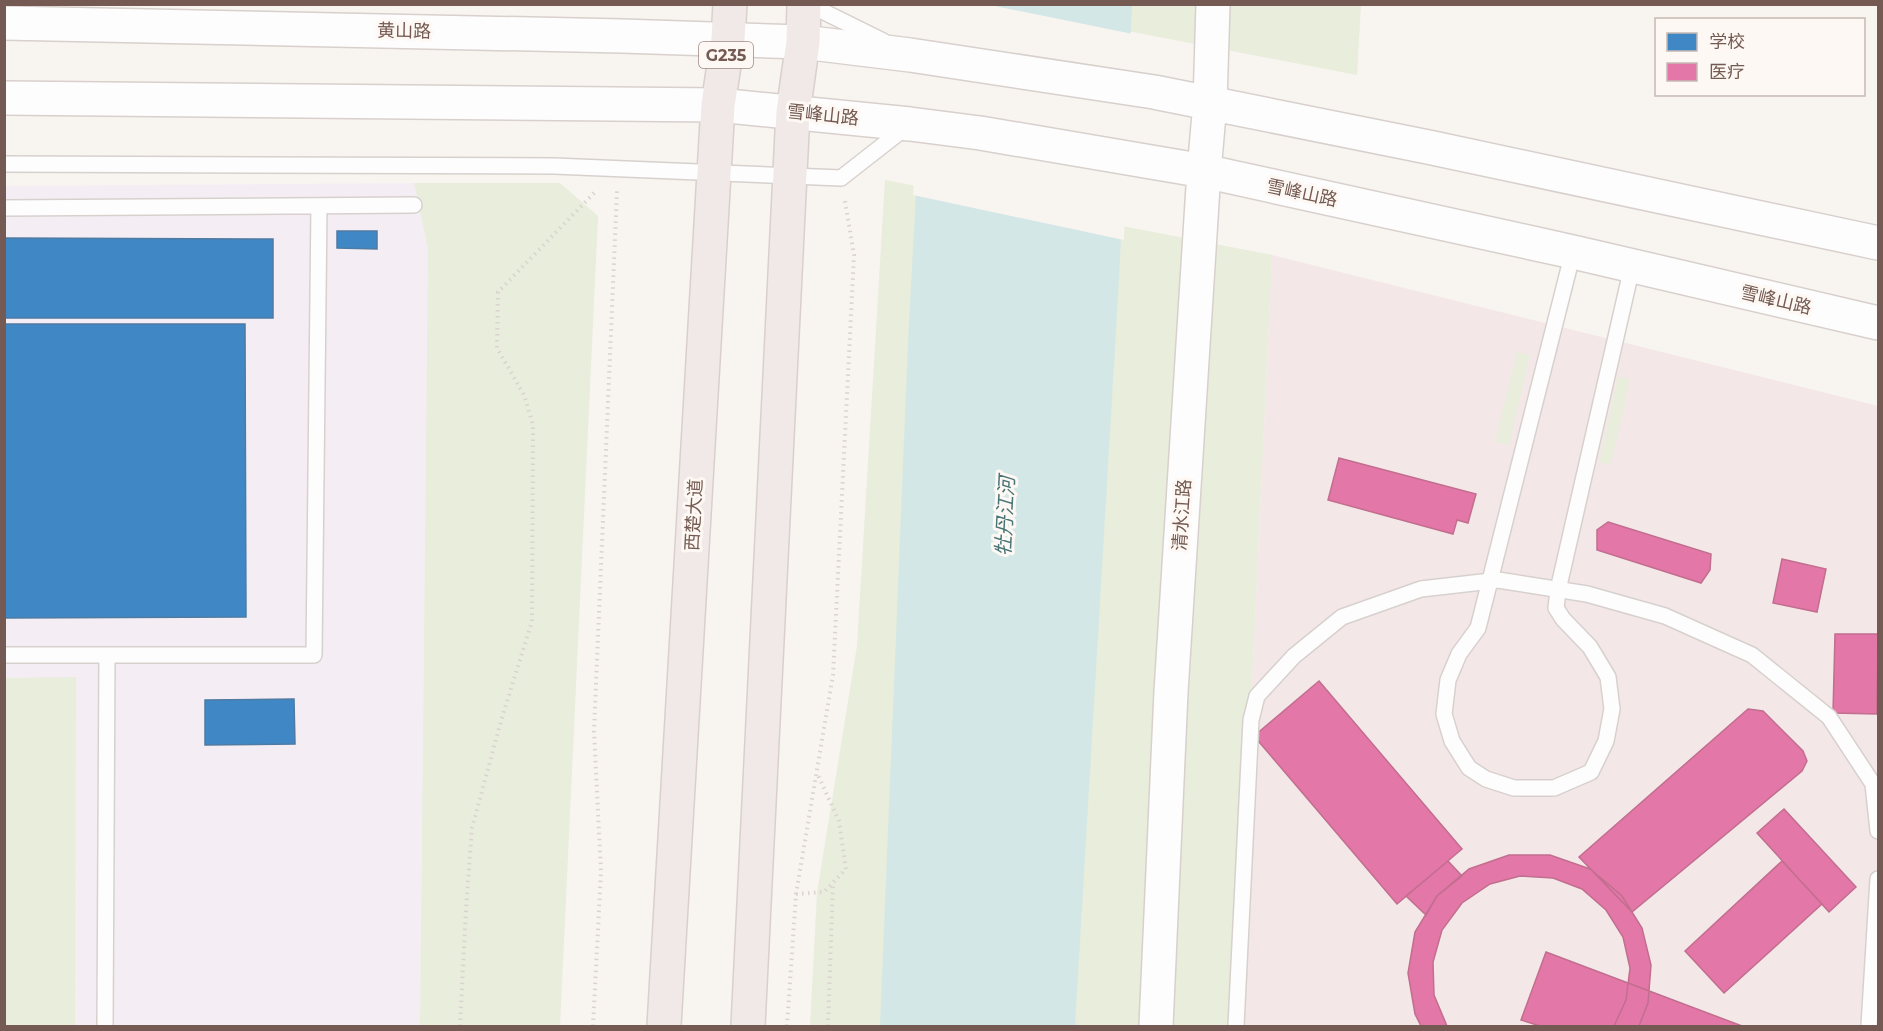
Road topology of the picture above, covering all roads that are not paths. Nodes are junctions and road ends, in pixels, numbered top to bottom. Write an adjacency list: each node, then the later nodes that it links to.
1 (730, 4): 5 (highway, 西楚大道 / G235)
2 (806, 4): 6 (highway); 7 (lane)
3 (1213, 4): 9 (main road, 清水江路)
4 (4, 23): 5 (main road, 黄山路)
5 (728, 39): 6 (main road, 黄山路); 10 (highway, 西楚大道 / G235)
6 (803, 42): 7 (main road); 11 (highway)
7 (910, 55): 9 (main road)
8 (4, 98): 10 (main road)
9 (1210, 103): 14 (main road, 清水江路); 20 (main road)
10 (718, 105): 11 (main road, 雪峰山路); 15 (highway, 西楚大道)
11 (793, 112): 12 (main road, 雪峰山路); 16 (highway)
12 (910, 124): 14 (main road, 雪峰山路); 16 (lane)
13 (4, 164): 15 (lane)
14 (1204, 171): 21 (main road, 雪峰山路); 33 (main road, 清水江路)
15 (714, 172): 16 (lane); 31 (highway, 西楚大道)
16 (790, 176): 32 (highway)
17 (319, 206): 18 (lane); 19 (lane); 27 (lane)
18 (414, 206)
19 (4, 208)
20 (1878, 243)
21 (1573, 252): 22 (main road, 雪峰山路); 24 (lane)
22 (1632, 267): 23 (main road, 雪峰山路); 25 (lane)
23 (1878, 323)
24 (1491, 581): 25 (lane); 25 (lane); 34 (lane)
25 (1558, 590): 28 (lane)
26 (4, 655): 27 (lane)
27 (107, 655): 30 (lane)
28 (1878, 831)
29 (1878, 879): 35 (lane)
30 (105, 1026)
31 (664, 1026)
32 (748, 1026)
33 (1156, 1026)
34 (1236, 1026)
35 (1869, 1026)

